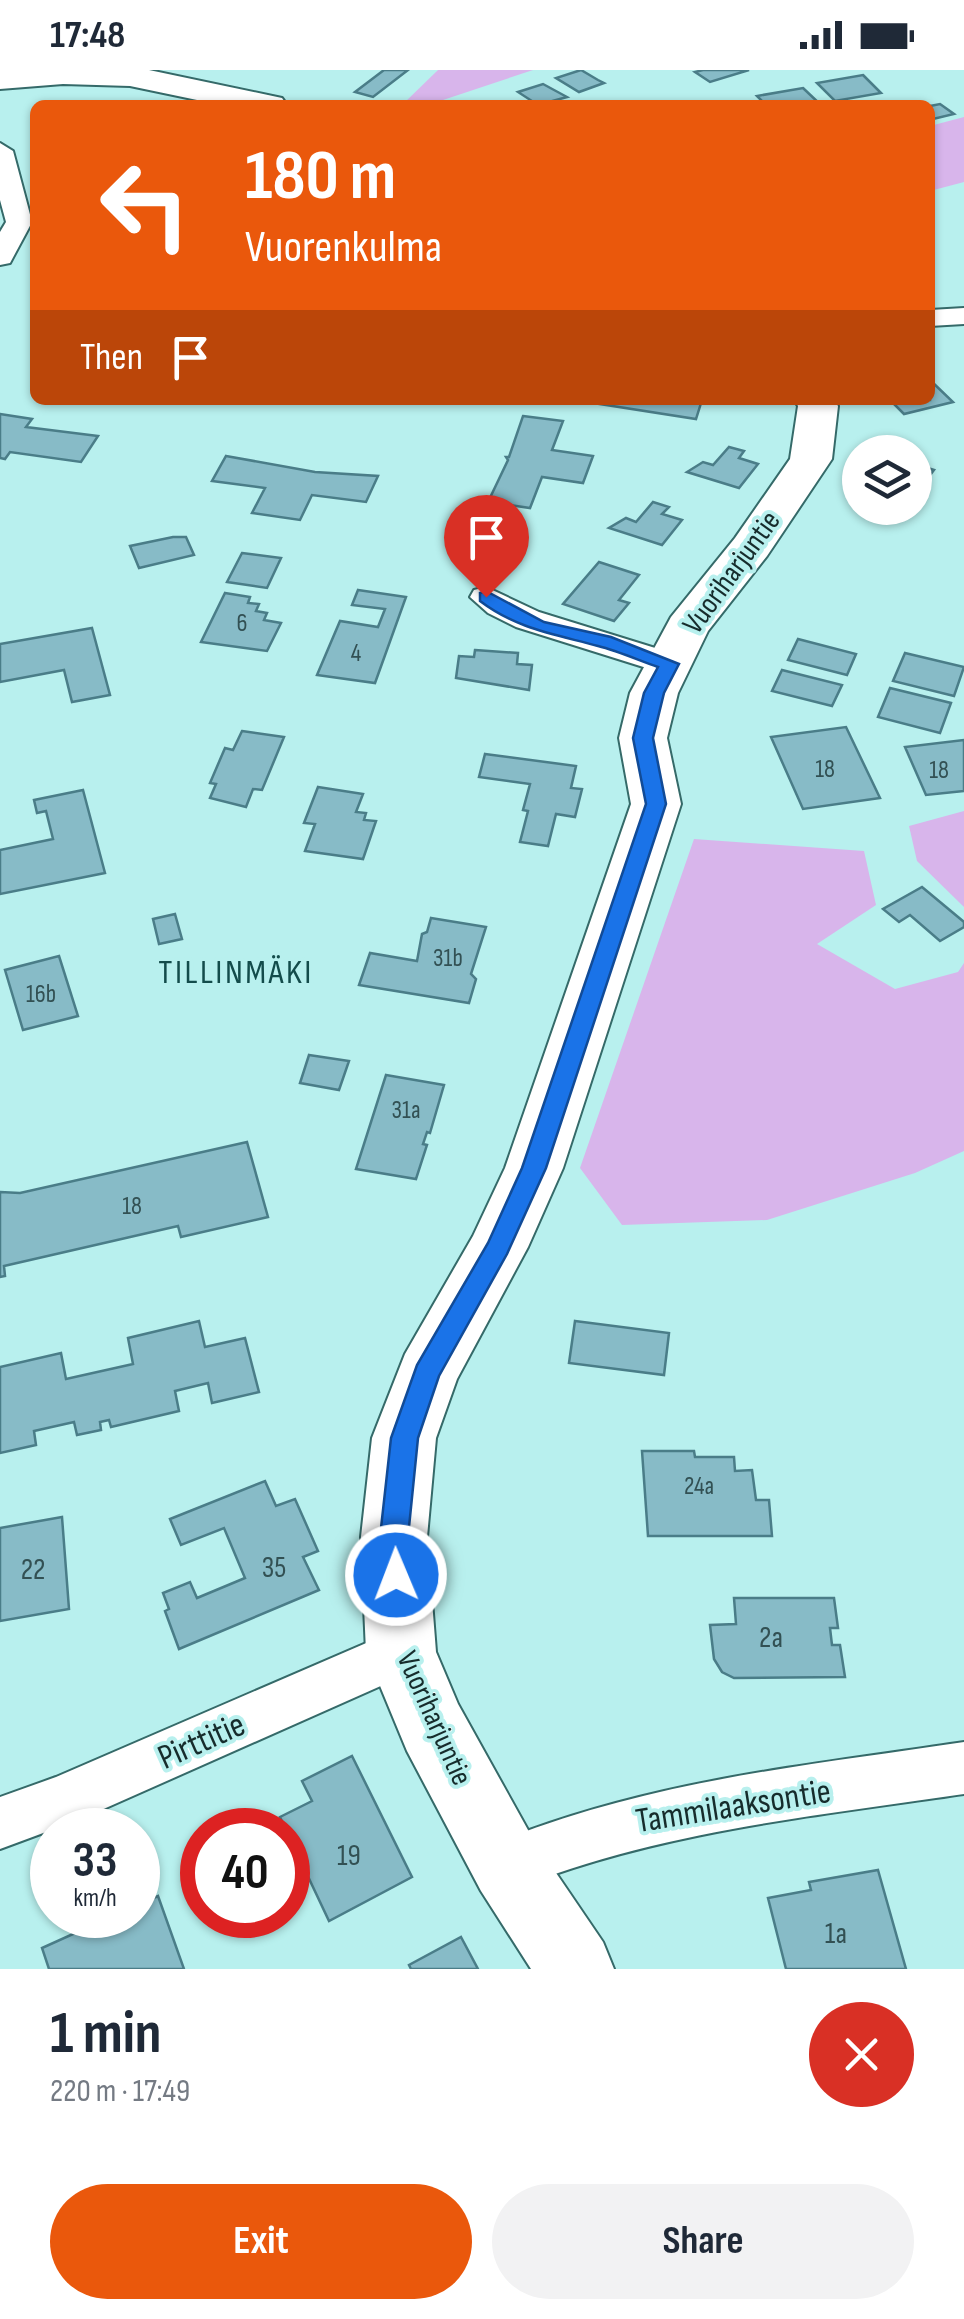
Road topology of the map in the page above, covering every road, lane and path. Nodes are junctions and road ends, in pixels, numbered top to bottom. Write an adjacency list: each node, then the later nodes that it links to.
1 (0, 79): 2 (street)
2 (246, 100)
3 (0, 151): 4 (street)
4 (0, 256)
5 (964, 316): 6 (street)
6 (935, 318)
7 (814, 405): 9 (street, Vuoriharjuntie)
8 (486, 597): 9 (street)
9 (670, 664): 10 (street, Vuoriharjuntie)
10 (401, 1652): 12 (street, Pirttitie); 13 (street, Vuoriharjuntie)
11 (964, 1768): 13 (street, Tammilaaksontie)
12 (0, 1823)
13 (508, 1865): 14 (street, Vuoriharjuntie)
14 (576, 1969)

